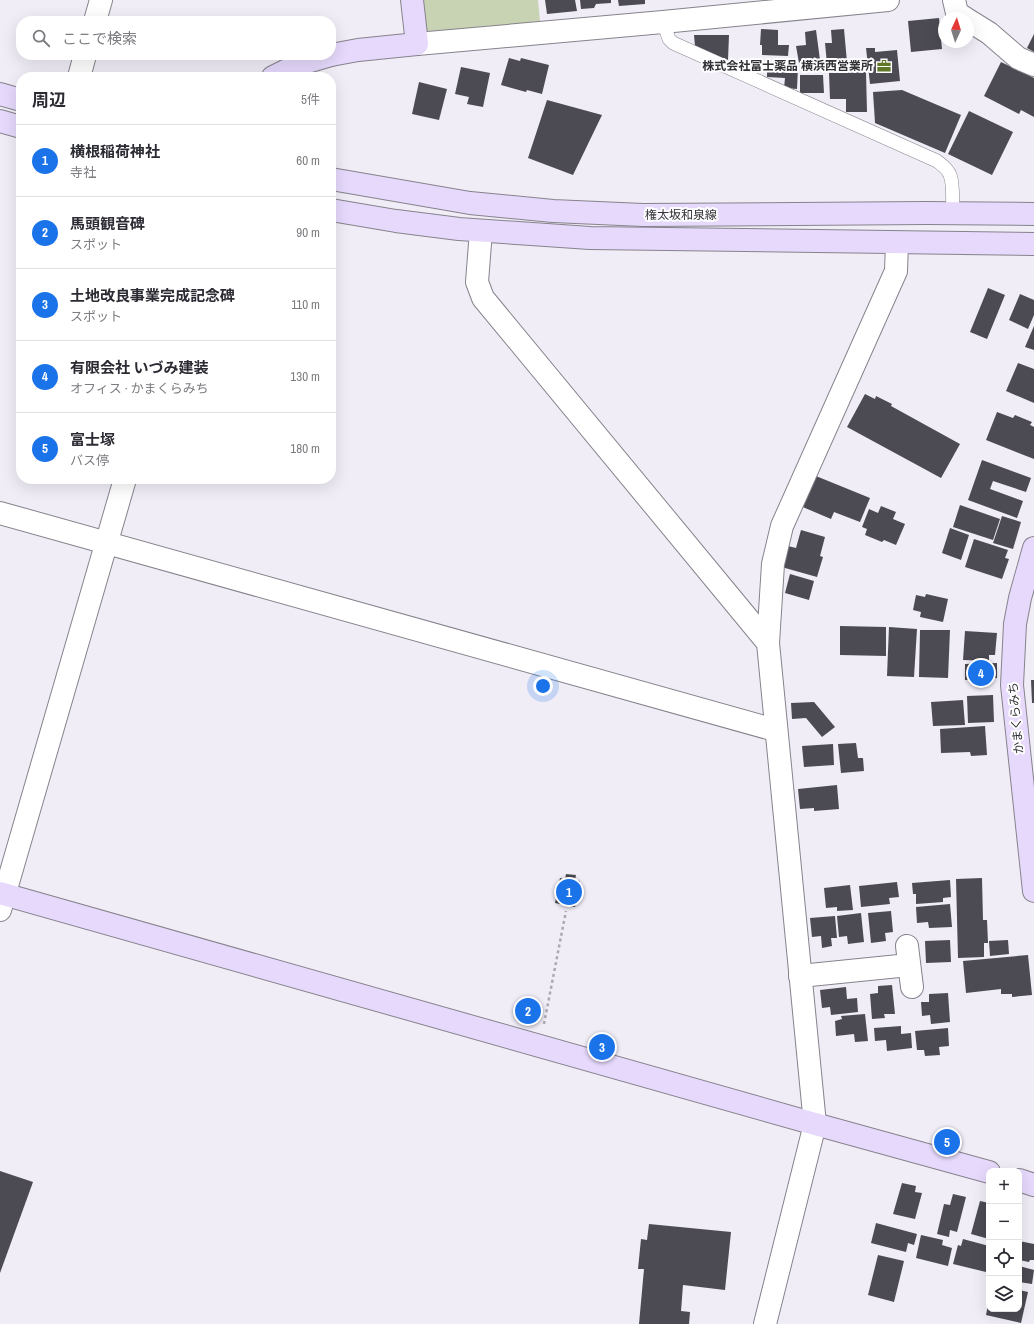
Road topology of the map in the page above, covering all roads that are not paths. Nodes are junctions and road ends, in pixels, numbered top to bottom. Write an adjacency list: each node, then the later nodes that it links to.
1 (101, 0): 7 (street)
2 (412, 0): 10 (street)
3 (888, 0): 5 (street)
4 (954, 0): 6 (street)
5 (771, 6): 8 (street)
6 (957, 12)
7 (96, 16)
8 (662, 22): 10 (street); 23 (lane)
9 (974, 24): 14 (street)
10 (417, 44): 11 (street)
11 (336, 54)
12 (84, 60): 15 (street)
13 (314, 60): 16 (street)
14 (1034, 65)
15 (80, 72)
16 (283, 72)
17 (0, 94): 18 (street)
18 (16, 99)
19 (0, 121): 20 (street)
20 (16, 126)
21 (336, 180): 23 (street, 権太坂和泉線)
22 (336, 211): 25 (street, 権太坂和泉線)
23 (953, 213): 24 (street, 権太坂和泉線)
24 (1034, 214)
25 (481, 231): 26 (street, 権太坂和泉線); 32 (street)
26 (897, 243): 27 (street, 権太坂和泉線); 32 (street)
27 (1034, 244)
28 (124, 484): 30 (street)
29 (0, 513): 30 (street)
30 (106, 543): 33 (street); 35 (street)
31 (1034, 548): 34 (street, かまくらみち)
32 (768, 643): 33 (street)
33 (775, 730): 37 (street)
34 (1034, 891)
35 (2, 899): 38 (street)
36 (909, 966): 37 (street)
37 (800, 976): 38 (street)
38 (815, 1124): 39 (street); 42 (street)
39 (986, 1171)
40 (1022, 1181): 41 (street)
41 (1034, 1184)
42 (765, 1324)

